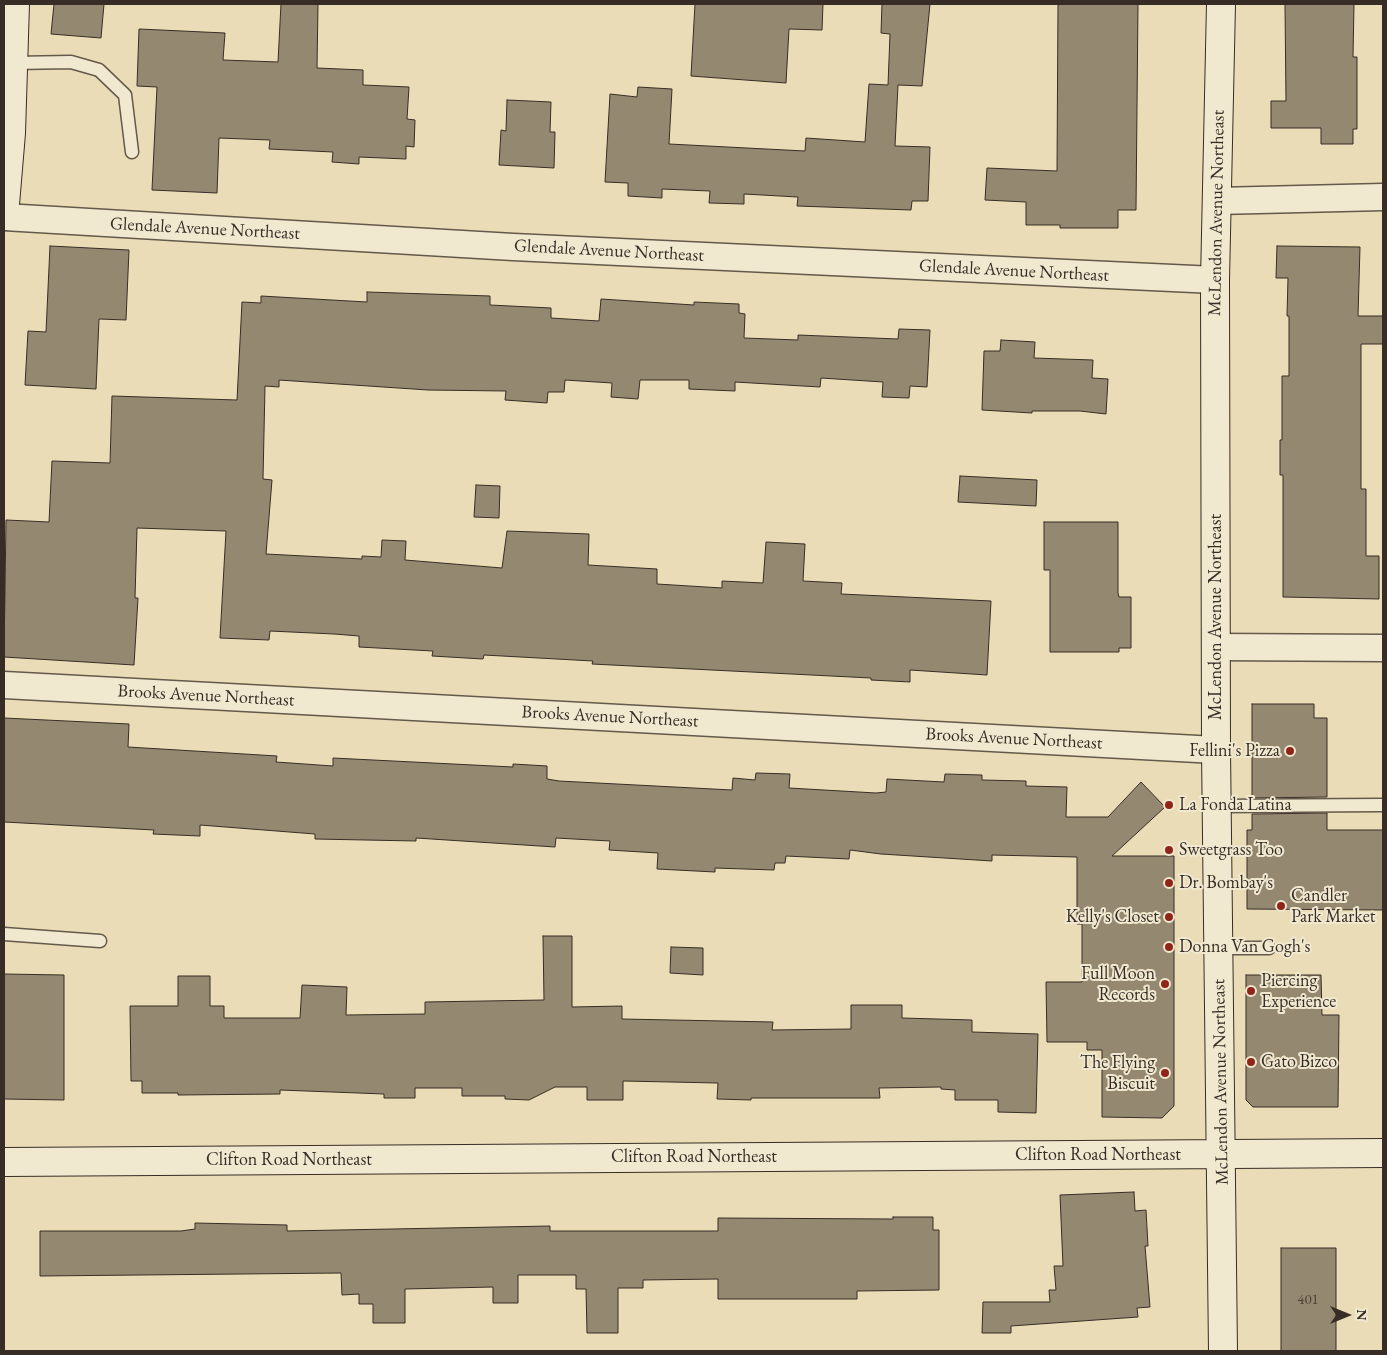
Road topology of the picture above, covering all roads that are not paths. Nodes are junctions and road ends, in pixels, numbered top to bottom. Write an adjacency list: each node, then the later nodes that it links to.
1 (15, 4): 3 (street)
2 (1220, 4): 6 (street, McLendon Avenue Northeast)
3 (14, 63): 4 (lane); 7 (street)
4 (132, 152)
5 (1383, 197): 6 (street)
6 (1217, 201): 8 (street, McLendon Avenue Northeast)
7 (4, 217): 8 (street, Glendale Avenue Northeast)
8 (1215, 280): 9 (street, McLendon Avenue Northeast)
9 (1216, 647): 10 (street); 12 (street, McLendon Avenue Northeast)
10 (1383, 648)
11 (4, 685): 12 (street, Brooks Avenue Northeast)
12 (1216, 750): 14 (street, McLendon Avenue Northeast)
13 (1383, 805): 14 (lane)
14 (1217, 806): 17 (street, McLendon Avenue Northeast)
15 (4, 934): 16 (lane)
16 (100, 941)
17 (1219, 948): 18 (lane); 20 (street, McLendon Avenue Northeast)
18 (1269, 948)
19 (1383, 1153): 20 (street, Clifton Road Northeast)
20 (1222, 1154): 21 (street, Clifton Road Northeast); 22 (street, McLendon Avenue Northeast)
21 (4, 1162)
22 (1223, 1351)

